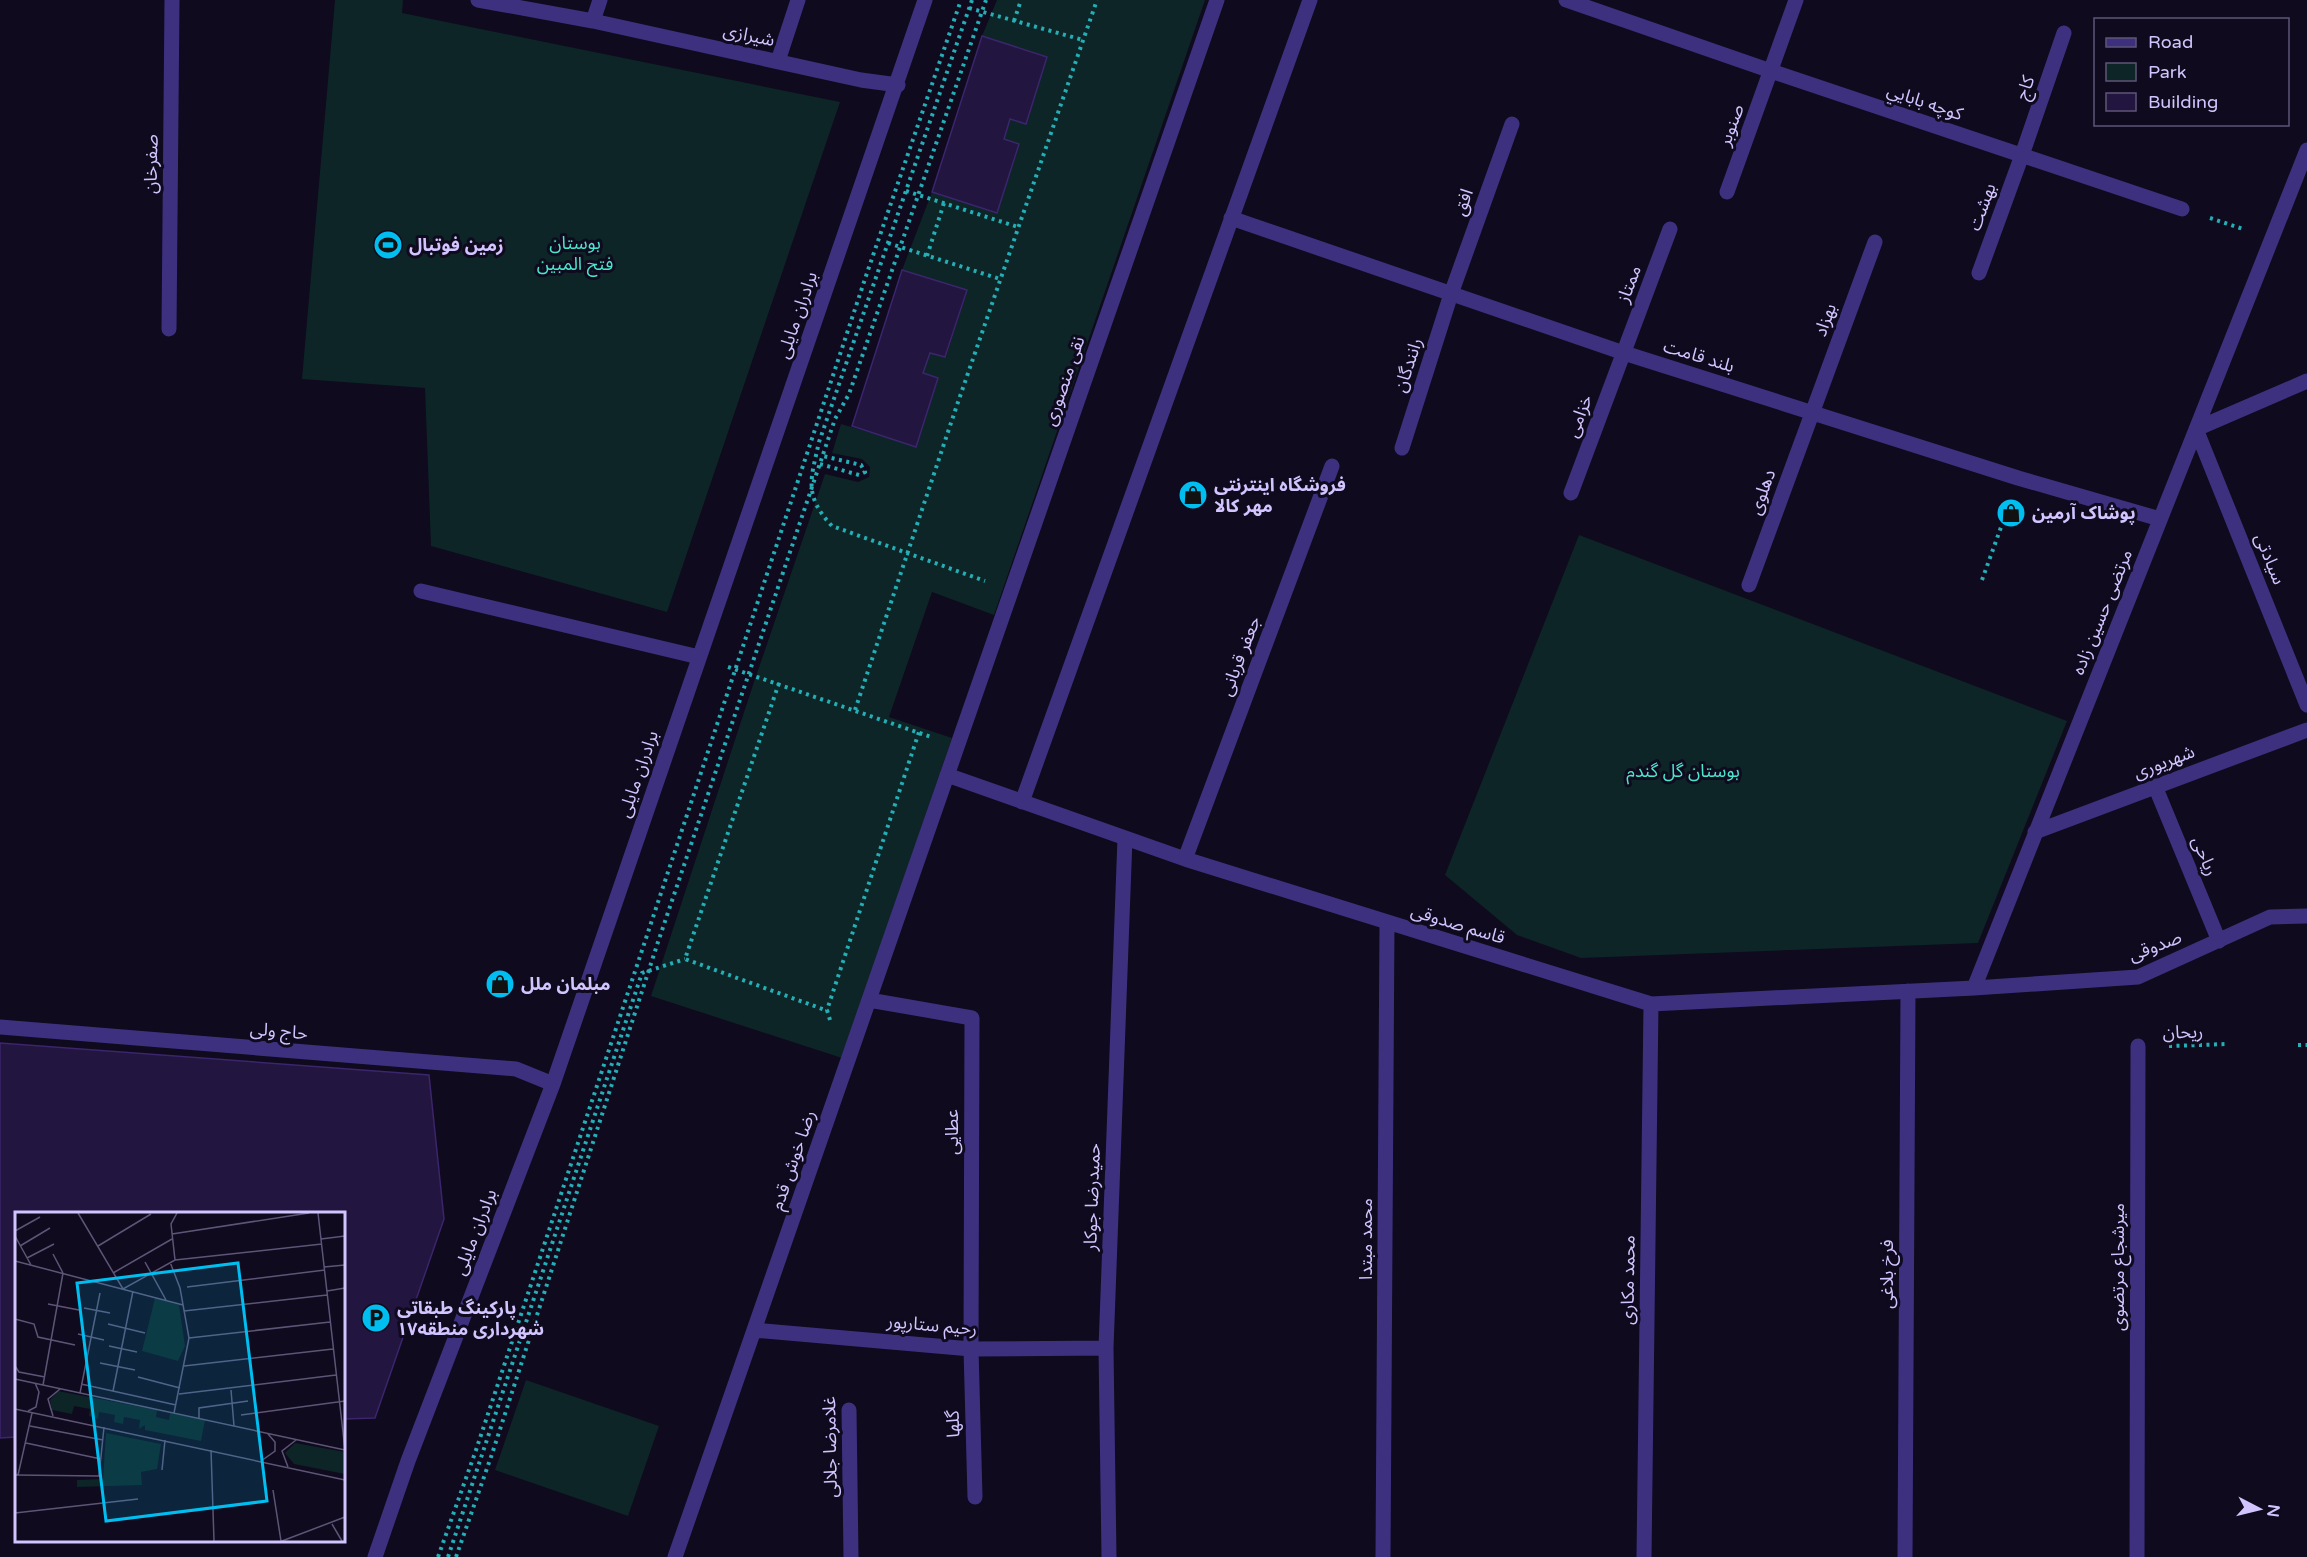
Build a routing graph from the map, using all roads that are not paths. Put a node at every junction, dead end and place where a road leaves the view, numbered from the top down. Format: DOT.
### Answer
graph roads {
  1 [pos="172,0"];
  2 [pos="478,0"];
  3 [pos="600,0"];
  4 [pos="798,0"];
  5 [pos="926,0"];
  6 [pos="1217,0"];
  7 [pos="1310,0"];
  8 [pos="1566,0"];
  9 [pos="1796,0"];
  10 [pos="593,21"];
  11 [pos="2064,33"];
  12 [pos="778,61"];
  13 [pos="1771,71"];
  14 [pos="898,85"];
  15 [pos="1512,124"];
  16 [pos="2307,150"];
  17 [pos="2022,155"];
  18 [pos="1727,192"];
  19 [pos="2182,209"];
  20 [pos="1231,218"];
  21 [pos="1670,229"];
  22 [pos="1875,242"];
  23 [pos="1979,273"];
  24 [pos="1451,294"];
  25 [pos="169,329"];
  26 [pos="1624,353"];
  27 [pos="2307,381"];
  28 [pos="1813,412"];
  29 [pos="2196,429"];
  30 [pos="1402,448"];
  31 [pos="1332,466"];
  32 [pos="1571,493"];
  33 [pos="2160,519"];
  34 [pos="1749,585"];
  35 [pos="421,591"];
  36 [pos="699,657"];
  37 [pos="2307,705"];
  38 [pos="2307,730"];
  39 [pos="948,775"];
  40 [pos="2156,786"];
  41 [pos="1022,802"];
  42 [pos="2035,832"];
  43 [pos="1125,838"];
  44 [pos="1185,859"];
  45 [pos="2307,916"];
  46 [pos="1387,922"];
  47 [pos="2219,941"];
  48 [pos="1974,988"];
  49 [pos="1908,991"];
  50 [pos="869,1000"];
  51 [pos="1651,1004"];
  52 [pos="0,1028"];
  53 [pos="2138,1046"];
  54 [pos="553,1084"];
  55 [pos="754,1330"];
  56 [pos="1106,1348"];
  57 [pos="971,1349"];
  58 [pos="849,1410"];
  59 [pos="975,1497"];
  60 [pos="393,1505"];
  61 [pos="375,1557"];
  62 [pos="383,1557"];
  63 [pos="675,1557"];
  64 [pos="852,1557"];
  65 [pos="1109,1557"];
  66 [pos="1383,1557"];
  67 [pos="1644,1557"];
  68 [pos="1905,1557"];
  69 [pos="2137,1557"];
  1 -- 25 [label="street, صفرخان"];
  2 -- 10 [label="street, شیرازی"];
  3 -- 10 [label="street"];
  4 -- 12 [label="street"];
  5 -- 14 [label="street, برادران مایلی"];
  6 -- 39 [label="street, نقی منصوری"];
  7 -- 20 [label="street"];
  8 -- 13 [label="street, كوچه بابايي"];
  9 -- 13 [label="street, صنوبر"];
  10 -- 12 [label="street, شیرازی"];
  11 -- 17 [label="street, کاج"];
  12 -- 14 [label="street, شیرازی"];
  13 -- 17 [label="street, كوچه بابايي"];
  13 -- 18 [label="street, صنوبر"];
  14 -- 36 [label="street, برادران مایلی"];
  15 -- 24 [label="street, افق"];
  16 -- 29 [label="street, مرتضی حسین زاده"];
  17 -- 19 [label="street, كوچه بابايي"];
  17 -- 23 [label="street, بهشت"];
  20 -- 24 [label="street, بلند قامت"];
  20 -- 41 [label="street"];
  21 -- 26 [label="street, ممتاز"];
  22 -- 28 [label="street, بهزاد"];
  24 -- 26 [label="street, بلند قامت"];
  24 -- 30 [label="street, رانندگان"];
  26 -- 28 [label="street, بلند قامت"];
  26 -- 32 [label="street, خزامی"];
  27 -- 29 [label="street"];
  28 -- 33 [label="street, بلند قامت"];
  28 -- 34 [label="street, دهلوی"];
  29 -- 33 [label="street, مرتضی حسین زاده"];
  29 -- 37 [label="street, سیادتی"];
  31 -- 44 [label="street, جعفر قربانی"];
  33 -- 42 [label="street, مرتضی حسین زاده"];
  35 -- 36 [label="street"];
  36 -- 54 [label="street, برادران مایلی"];
  38 -- 40 [label="street, شهریوری"];
  39 -- 41 [label="street, قاسم صدوقی"];
  39 -- 50 [label="street, رضا خوش قدم"];
  40 -- 42 [label="street, شهریوری"];
  40 -- 47 [label="street, ریاحی"];
  41 -- 43 [label="street, قاسم صدوقی"];
  42 -- 48 [label="street, مرتضی حسین زاده"];
  43 -- 44 [label="street, قاسم صدوقی"];
  43 -- 56 [label="street, حمیدرضا جوکار"];
  44 -- 46 [label="street, قاسم صدوقی"];
  45 -- 47 [label="street, صدوقی"];
  46 -- 51 [label="street, قاسم صدوقی"];
  46 -- 66 [label="street, محمد مبتدا"];
  47 -- 48 [label="street, صدوقی"];
  48 -- 49 [label="street, قاسم صدوقی"];
  49 -- 51 [label="street, قاسم صدوقی"];
  49 -- 68 [label="street, فرخ بلاغی"];
  50 -- 55 [label="street, رضا خوش قدم"];
  50 -- 57 [label="street, عطایی"];
  51 -- 67 [label="street, محمد مکاری"];
  52 -- 54 [label="street, حاج ولی"];
  53 -- 69 [label="street, میرشجاع مرتضوی"];
  54 -- 60 [label="street, برادران مایلی"];
  55 -- 57 [label="street, رحیم ستارپور"];
  55 -- 63 [label="street, رضا خوش قدم"];
  56 -- 57 [label="street, رحیم ستارپور"];
  56 -- 65 [label="street, حمیدرضا جوکار"];
  57 -- 59 [label="street, گلها"];
  58 -- 64 [label="street, غلامرضا جلالی"];
  60 -- 61 [label="street, برادران مایلی"];
  60 -- 62 [label="street"];
}
